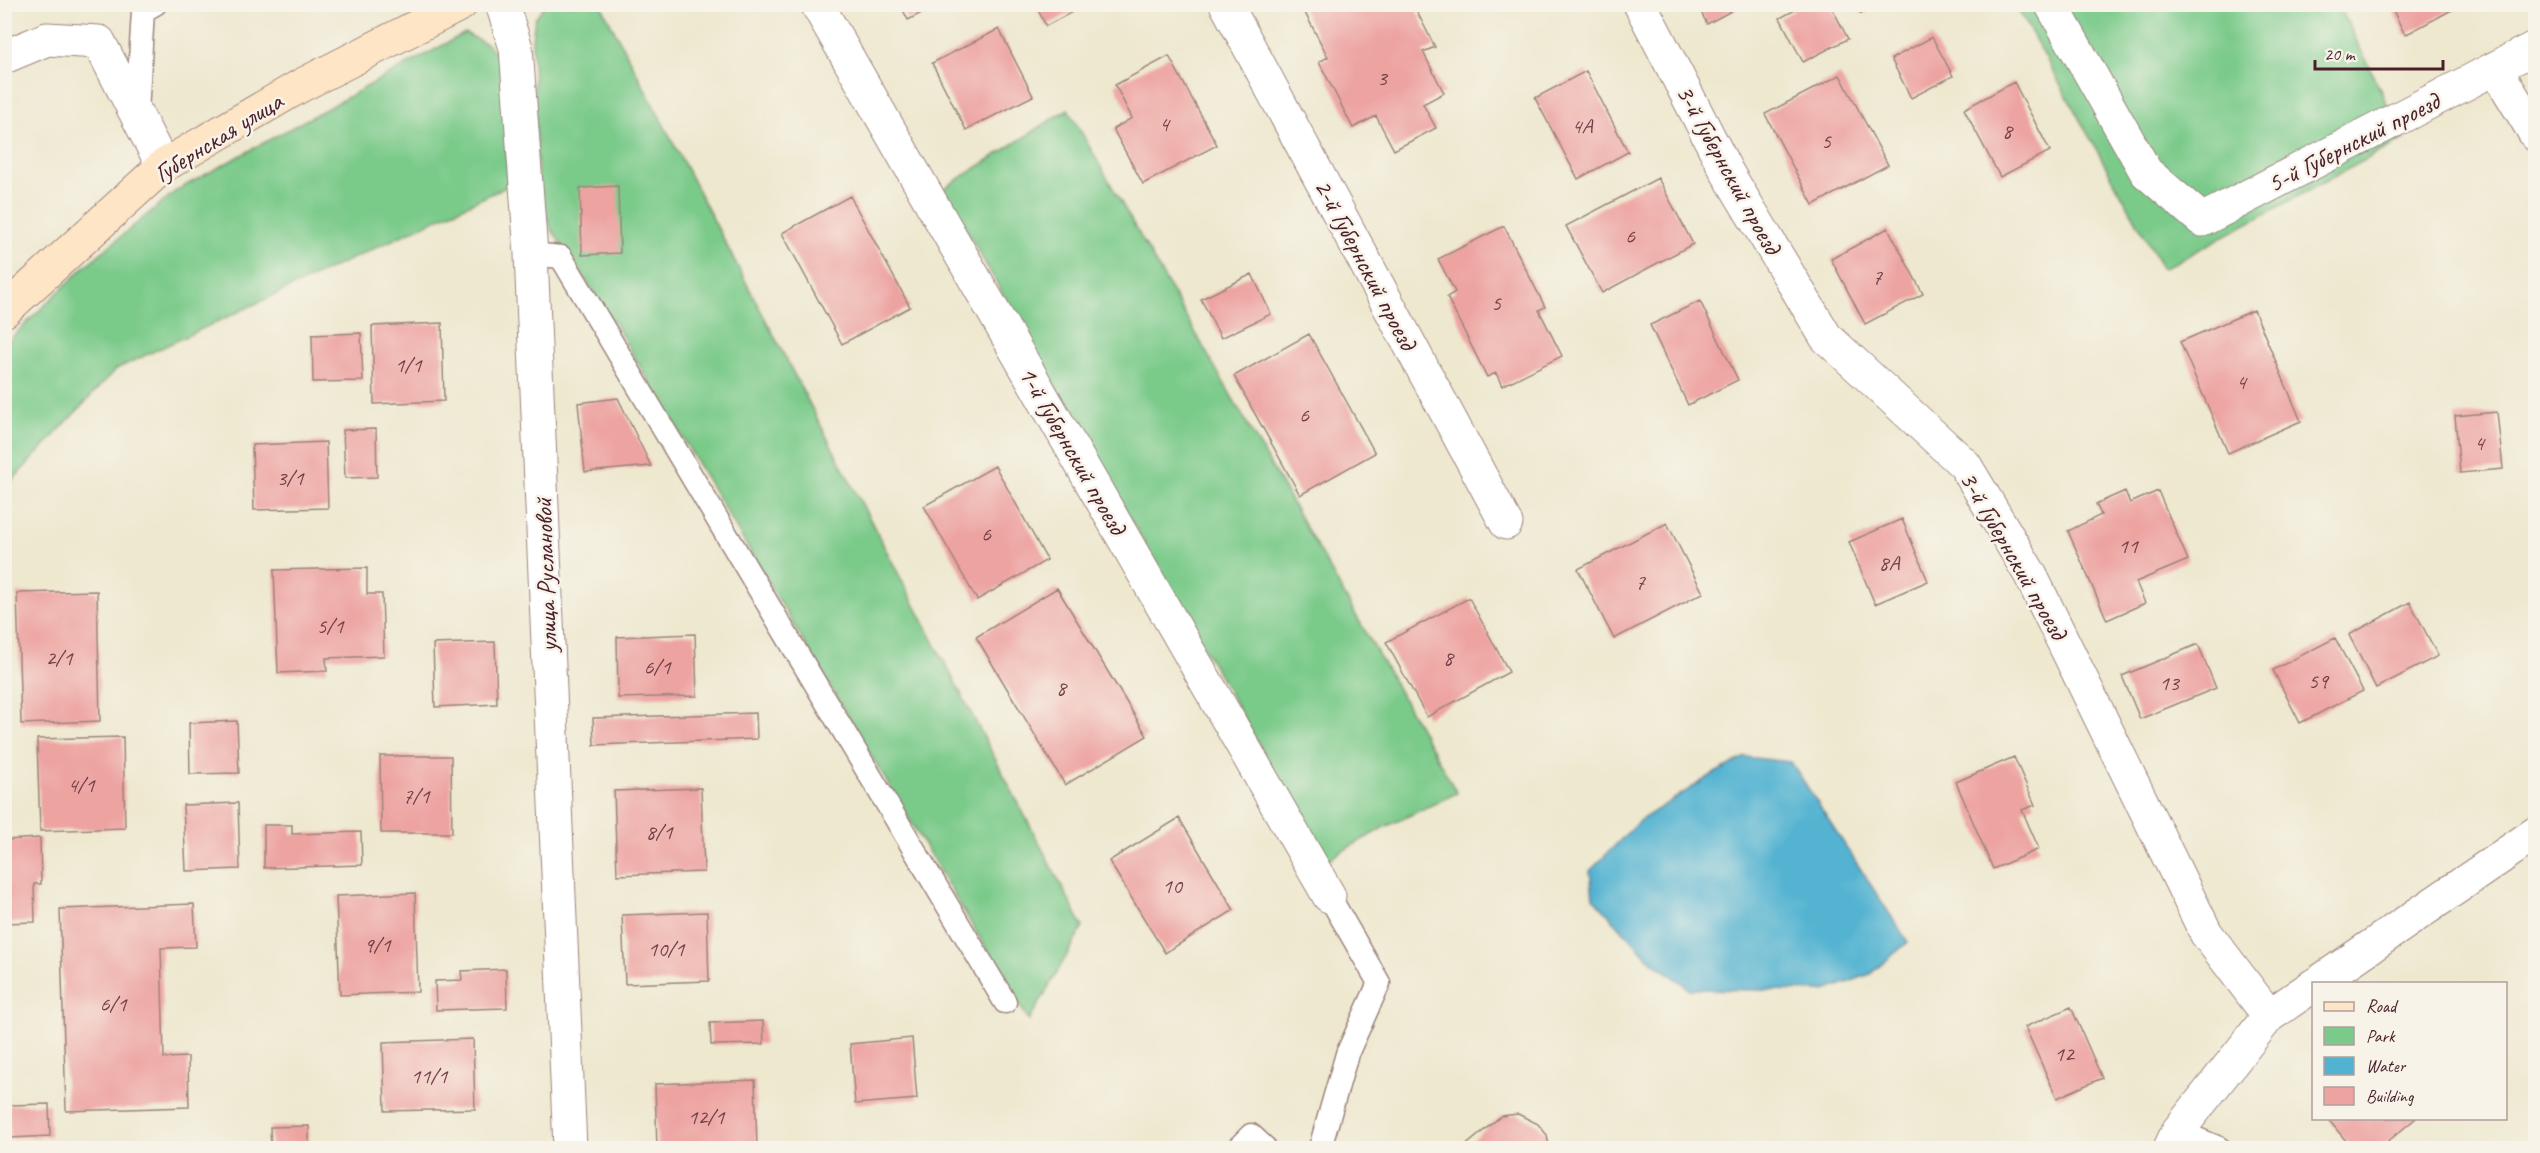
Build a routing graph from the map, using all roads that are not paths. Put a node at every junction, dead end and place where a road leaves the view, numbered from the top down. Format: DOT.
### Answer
graph roads {
  1 [pos="155,4"];
  2 [pos="461,4"];
  3 [pos="502,4"];
  4 [pos="817,4"];
  5 [pos="1226,4"];
  6 [pos="1640,4"];
  7 [pos="2052,4"];
  8 [pos="2535,47"];
  9 [pos="4,57"];
  10 [pos="2494,68"];
  11 [pos="137,116"];
  12 [pos="2535,135"];
  13 [pos="163,166"];
  14 [pos="531,254"];
  15 [pos="4,311"];
  16 [pos="1506,523"];
  17 [pos="2535,833"];
  18 [pos="1329,896"];
  19 [pos="2318,982"];
  20 [pos="2312,986"];
  21 [pos="1005,1002"];
  22 [pos="2269,1016"];
  23 [pos="2174,1140"];
  24 [pos="570,1149"];
  25 [pos="1238,1149"];
  26 [pos="1265,1149"];
  27 [pos="1320,1149"];
  28 [pos="2219,1149"];
  1 -- 11 [label="lane"];
  2 -- 13 [label="street, Губернская улица"];
  3 -- 14 [label="street, улица Руслановой"];
  4 -- 18 [label="street, 1-й Губернский проезд"];
  5 -- 16 [label="street, 2-й Губернский проезд"];
  6 -- 22 [label="street, 3-й Губернский проезд"];
  7 -- 10 [label="street, 5-й Губернский проезд"];
  8 -- 10 [label="street, 5-й Губернский проезд"];
  9 -- 11 [label="street"];
  10 -- 12 [label="street"];
  11 -- 13 [label="street"];
  13 -- 15 [label="street, Губернская улица"];
  14 -- 21 [label="lane"];
  14 -- 24 [label="street, улица Руслановой"];
  17 -- 19 [label="street"];
  18 -- 27 [label="lane"];
  20 -- 22 [label="street"];
  22 -- 23 [label="street"];
  23 -- 28 [label="lane"];
  25 -- 26 [label="lane"];
}
